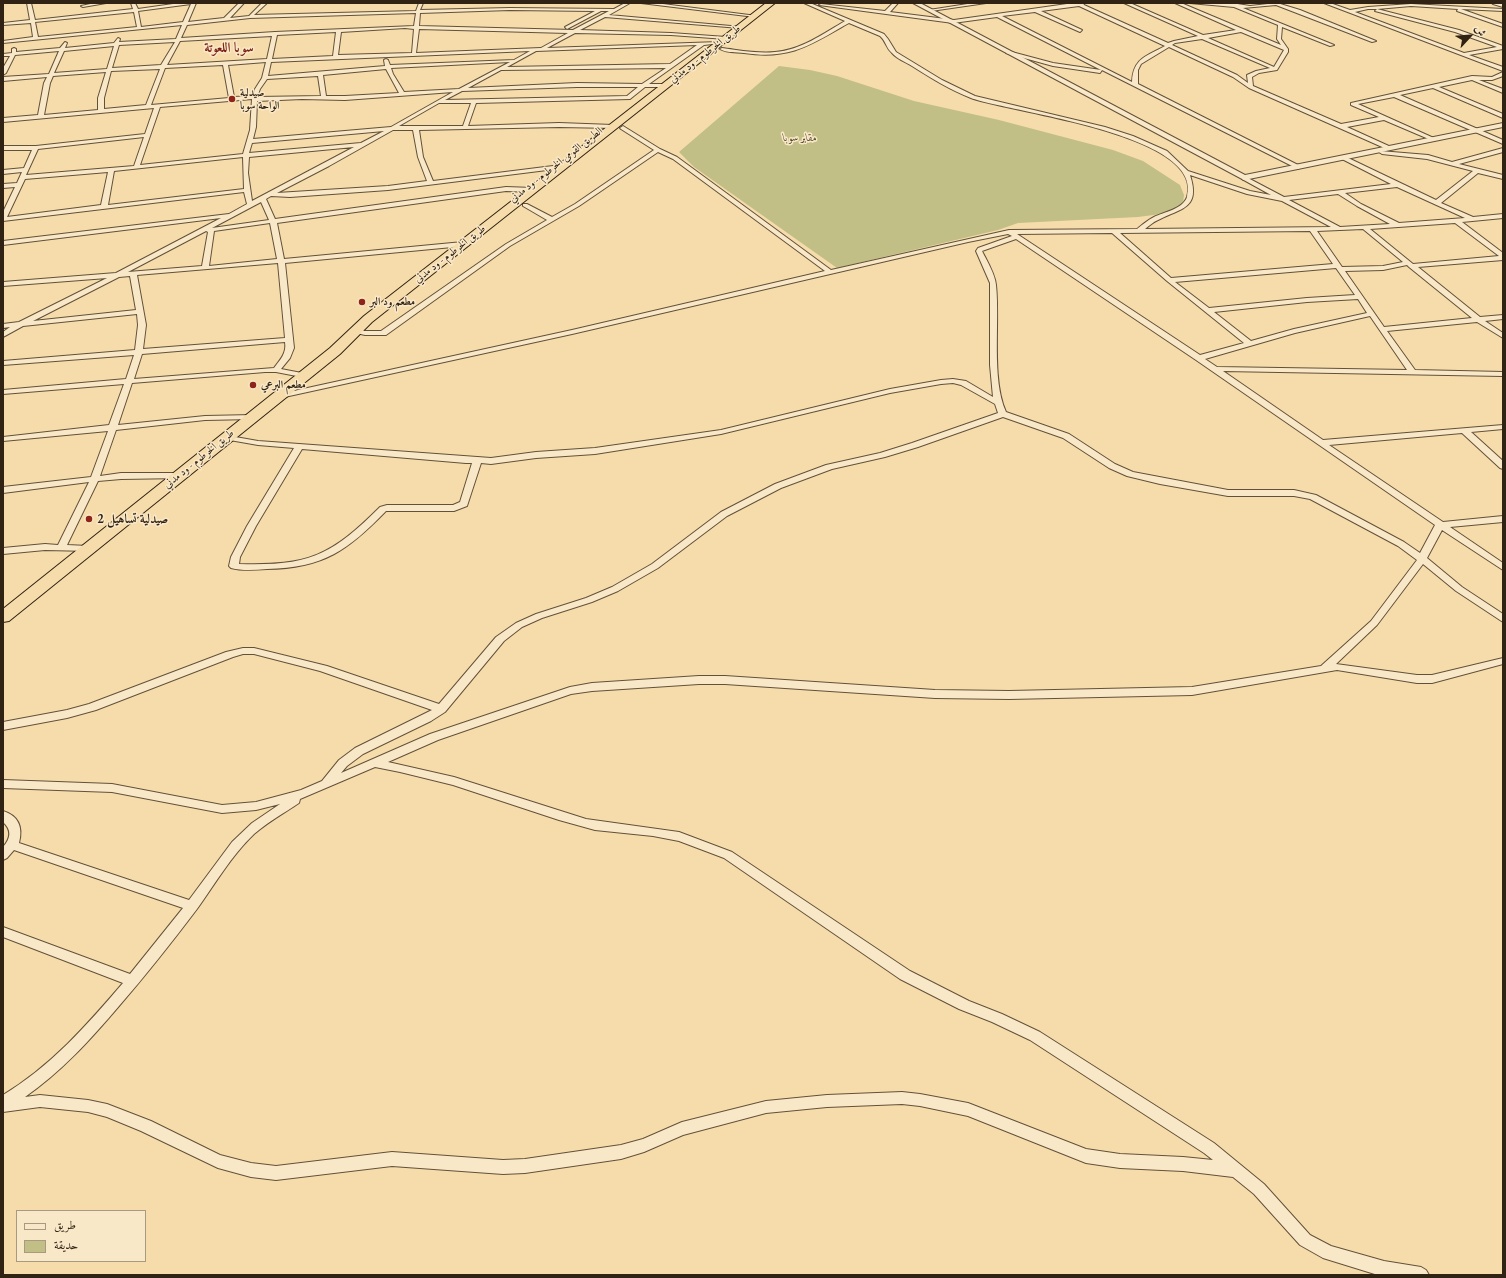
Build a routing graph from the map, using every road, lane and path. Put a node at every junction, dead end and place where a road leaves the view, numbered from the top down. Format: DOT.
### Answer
graph roads {
  1 [pos="29,3"];
  2 [pos="104,3"];
  3 [pos="133,3"];
  4 [pos="190,3"];
  5 [pos="194,3"];
  6 [pos="242,3"];
  7 [pos="265,3"];
  8 [pos="421,3"];
  9 [pos="521,3"];
  10 [pos="614,3"];
  11 [pos="628,3"];
  12 [pos="643,3"];
  13 [pos="694,3"];
  14 [pos="771,3"];
  15 [pos="780,3"];
  16 [pos="807,3"];
  17 [pos="896,3"];
  18 [pos="916,3"];
  19 [pos="984,3"];
  20 [pos="1086,3"];
  21 [pos="1126,3"];
  22 [pos="1177,3"];
  23 [pos="1192,3"];
  24 [pos="1227,3"];
  25 [pos="1279,3"];
  26 [pos="1326,3"];
  27 [pos="1495,3"];
  28 [pos="82,4"];
  29 [pos="1077,4"];
  30 [pos="1503,5"];
  31 [pos="1233,6"];
  32 [pos="687,8"];
  33 [pos="1368,8"];
  34 [pos="1454,8"];
  35 [pos="510,9"];
  36 [pos="136,10"];
  37 [pos="602,10"];
  38 [pos="615,10"];
  39 [pos="931,10"];
  40 [pos="1036,10"];
  41 [pos="1503,10"];
  42 [pos="418,12"];
  43 [pos="887,12"];
  44 [pos="1303,12"];
  45 [pos="1350,12"];
  46 [pos="366,13"];
  47 [pos="91,16"];
  48 [pos="263,16"];
  49 [pos="604,16"];
  50 [pos="755,16"];
  51 [pos="998,16"];
  52 [pos="250,17"];
  53 [pos="1477,17"];
  54 [pos="3,18"];
  55 [pos="226,19"];
  56 [pos="32,21"];
  57 [pos="848,21"];
  58 [pos="952,22"];
  59 [pos="186,23"];
  60 [pos="4,24"];
  61 [pos="1280,24"];
  62 [pos="1503,26"];
  63 [pos="416,27"];
  64 [pos="740,27"];
  65 [pos="139,28"];
  66 [pos="359,28"];
  67 [pos="6,30"];
  68 [pos="120,30"];
  69 [pos="257,30"];
  70 [pos="339,30"];
  71 [pos="1243,30"];
  72 [pos="562,31"];
  73 [pos="1080,31"];
  74 [pos="574,32"];
  75 [pos="275,34"];
  76 [pos="6,36"];
  77 [pos="68,36"];
  78 [pos="1202,37"];
  79 [pos="36,39"];
  80 [pos="178,40"];
  81 [pos="15,41"];
  82 [pos="1374,41"];
  83 [pos="5,42"];
  84 [pos="117,44"];
  85 [pos="703,44"];
  86 [pos="722,44"];
  87 [pos="1332,45"];
  88 [pos="1168,46"];
  89 [pos="64,48"];
  90 [pos="1503,48"];
  91 [pos="1286,49"];
  92 [pos="536,50"];
  93 [pos="1008,52"];
  94 [pos="14,53"];
  95 [pos="414,53"];
  96 [pos="1463,54"];
  97 [pos="3,55"];
  98 [pos="384,55"];
  99 [pos="335,57"];
  100 [pos="681,59"];
  101 [pos="516,60"];
  102 [pos="697,60"];
  103 [pos="268,61"];
  104 [pos="225,64"];
  105 [pos="670,66"];
  106 [pos="164,67"];
  107 [pos="388,67"];
  108 [pos="1503,69"];
  109 [pos="108,70"];
  110 [pos="499,70"];
  111 [pos="1275,70"];
  112 [pos="1108,72"];
  113 [pos="3,73"];
  114 [pos="320,74"];
  115 [pos="1503,74"];
  116 [pos="50,75"];
  117 [pos="265,78"];
  118 [pos="3,79"];
  119 [pos="1472,79"];
  120 [pos="1135,85"];
  121 [pos="643,86"];
  122 [pos="663,86"];
  123 [pos="1251,87"];
  124 [pos="1435,87"];
  125 [pos="461,89"];
  126 [pos="1503,91"];
  127 [pos="402,94"];
  128 [pos="1395,95"];
  129 [pos="254,97"];
  130 [pos="324,98"];
  131 [pos="232,99"];
  132 [pos="474,101"];
  133 [pos="438,102"];
  134 [pos="158,105"];
  135 [pos="148,106"];
  136 [pos="101,110"];
  137 [pos="41,116"];
  138 [pos="1503,116"];
  139 [pos="1385,118"];
  140 [pos="3,120"];
  141 [pos="1503,125"];
  142 [pos="1341,126"];
  143 [pos="618,127"];
  144 [pos="394,128"];
  145 [pos="465,128"];
  146 [pos="416,129"];
  147 [pos="1475,130"];
  148 [pos="148,135"];
  149 [pos="1433,139"];
  150 [pos="251,141"];
  151 [pos="1503,142"];
  152 [pos="363,145"];
  153 [pos="3,148"];
  154 [pos="36,148"];
  155 [pos="1389,148"];
  156 [pos="658,150"];
  157 [pos="1503,150"];
  158 [pos="1374,151"];
  159 [pos="246,154"];
  160 [pos="1344,158"];
  161 [pos="1452,164"];
  162 [pos="561,167"];
  163 [pos="1298,167"];
  164 [pos="136,168"];
  165 [pos="26,170"];
  166 [pos="111,170"];
  167 [pos="1477,171"];
  168 [pos="3,172"];
  169 [pos="1186,172"];
  170 [pos="1503,176"];
  171 [pos="23,177"];
  172 [pos="1244,178"];
  173 [pos="432,183"];
  174 [pos="19,185"];
  175 [pos="1398,185"];
  176 [pos="3,186"];
  177 [pos="247,190"];
  178 [pos="533,190"];
  179 [pos="1339,192"];
  180 [pos="271,195"];
  181 [pos="263,199"];
  182 [pos="1282,199"];
  183 [pos="1437,203"];
  184 [pos="250,205"];
  185 [pos="526,205"];
  186 [pos="104,207"];
  187 [pos="234,215"];
  188 [pos="1502,217"];
  189 [pos="3,219"];
  190 [pos="1473,219"];
  191 [pos="553,220"];
  192 [pos="273,221"];
  193 [pos="1456,221"];
  194 [pos="1398,225"];
  195 [pos="1365,228"];
  196 [pos="1312,229"];
  197 [pos="1339,229"];
  198 [pos="211,230"];
  199 [pos="1114,231"];
  200 [pos="1138,231"];
  201 [pos="201,232"];
  202 [pos="1013,234"];
  203 [pos="3,243"];
  204 [pos="463,244"];
  205 [pos="1503,257"];
  206 [pos="280,261"];
  207 [pos="1410,264"];
  208 [pos="1338,267"];
  209 [pos="205,268"];
  210 [pos="830,272"];
  211 [pos="133,274"];
  212 [pos="120,275"];
  213 [pos="1169,280"];
  214 [pos="3,284"];
  215 [pos="1359,297"];
  216 [pos="1208,310"];
  217 [pos="140,312"];
  218 [pos="1371,314"];
  219 [pos="1503,316"];
  220 [pos="1479,320"];
  221 [pos="23,323"];
  222 [pos="3,326"];
  223 [pos="1381,329"];
  224 [pos="360,331"];
  225 [pos="3,335"];
  226 [pos="1503,336"];
  227 [pos="288,340"];
  228 [pos="344,343"];
  229 [pos="1249,343"];
  230 [pos="139,352"];
  231 [pos="1199,358"];
  232 [pos="3,363"];
  233 [pos="1215,369"];
  234 [pos="276,370"];
  235 [pos="1412,372"];
  236 [pos="1503,374"];
  237 [pos="304,376"];
  238 [pos="130,381"];
  239 [pos="3,392"];
  240 [pos="279,396"];
  241 [pos="998,403"];
  242 [pos="1003,414"];
  243 [pos="253,417"];
  244 [pos="113,428"];
  245 [pos="1503,428"];
  246 [pos="1464,430"];
  247 [pos="227,437"];
  248 [pos="3,439"];
  249 [pos="1321,443"];
  250 [pos="300,446"];
  251 [pos="477,461"];
  252 [pos="1503,466"];
  253 [pos="179,476"];
  254 [pos="95,479"];
  255 [pos="3,490"];
  256 [pos="1503,519"];
  257 [pos="1440,525"];
  258 [pos="62,548"];
  259 [pos="88,549"];
  260 [pos="3,551"];
  261 [pos="1422,559"];
  262 [pos="1503,567"];
  263 [pos="3,617"];
  264 [pos="1503,618"];
  265 [pos="1503,662"];
  266 [pos="1324,668"];
  267 [pos="441,709"];
  268 [pos="3,726"];
  269 [pos="373,763"];
  270 [pos="327,783"];
  271 [pos="3,784"];
  272 [pos="304,794"];
  273 [pos="3,815"];
  274 [pos="12,845"];
  275 [pos="3,855"];
  276 [pos="192,906"];
  277 [pos="3,932"];
  278 [pos="133,981"];
  279 [pos="3,1102"];
  280 [pos="3,1106"];
  281 [pos="1237,1170"];
  282 [pos="1421,1275"];
  1 -- 56 [label="street"];
  2 -- 28 [label="street"];
  3 -- 36 [label="street"];
  4 -- 36 [label="street"];
  5 -- 59 [label="street"];
  6 -- 55 [label="street"];
  7 -- 52 [label="street"];
  8 -- 42 [label="street"];
  9 -- 35 [label="street"];
  10 -- 37 [label="street"];
  11 -- 38 [label="street"];
  12 -- 32 [label="street"];
  13 -- 32 [label="street"];
  14 -- 50 [label="highway, طريق الخرطوم - ود مدني"];
  15 -- 86 [label="highway, الطريق القومي الخرطوم - ود مدني"];
  16 -- 43 [label="street"];
  16 -- 57 [label="street"];
  17 -- 43 [label="street"];
  18 -- 39 [label="street"];
  19 -- 39 [label="street"];
  20 -- 29 [label="street"];
  21 -- 78 [label="street"];
  22 -- 71 [label="street"];
  23 -- 31 [label="street"];
  24 -- 31 [label="street"];
  25 -- 44 [label="street"];
  26 -- 45 [label="street"];
  27 -- 30 [label="street"];
  28 -- 47 [label="street"];
  29 -- 40 [label="street"];
  29 -- 88 [label="street"];
  31 -- 44 [label="street"];
  31 -- 61 [label="street"];
  32 -- 50 [label="street"];
  33 -- 34 [label="street"];
  33 -- 45 [label="street"];
  33 -- 90 [label="street"];
  34 -- 41 [label="street"];
  34 -- 53 [label="street"];
  35 -- 37 [label="street"];
  35 -- 42 [label="street"];
  36 -- 47 [label="street"];
  36 -- 65 [label="street"];
  37 -- 38 [label="street"];
  37 -- 72 [label="street"];
  38 -- 49 [label="street"];
  39 -- 58 [label="street"];
  40 -- 51 [label="street"];
  40 -- 73 [label="street"];
  41 -- 53 [label="street"];
  42 -- 46 [label="street"];
  42 -- 63 [label="street"];
  43 -- 58 [label="street"];
  44 -- 82 [label="street"];
  45 -- 96 [label="street"];
  46 -- 48 [label="street"];
  46 -- 66 [label="street"];
  47 -- 56 [label="street"];
  48 -- 52 [label="street"];
  48 -- 69 [label="street"];
  49 -- 64 [label="street"];
  49 -- 74 [label="street"];
  50 -- 64 [label="highway, طريق الخرطوم - ود مدني"];
  51 -- 58 [label="street"];
  51 -- 112 [label="street"];
  52 -- 55 [label="street"];
  53 -- 62 [label="street"];
  54 -- 60 [label="street"];
  55 -- 59 [label="street"];
  56 -- 60 [label="street"];
  56 -- 79 [label="street"];
  57 -- 86 [label="street"];
  57 -- 169 [label="street"];
  58 -- 93 [label="street"];
  59 -- 65 [label="street"];
  59 -- 80 [label="street"];
  60 -- 67 [label="street"];
  61 -- 87 [label="street"];
  61 -- 91 [label="street"];
  63 -- 66 [label="street"];
  63 -- 72 [label="street"];
  63 -- 95 [label="street"];
  64 -- 86 [label="highway, طريق الخرطوم - ود مدني"];
  65 -- 68 [label="street"];
  66 -- 70 [label="street"];
  68 -- 77 [label="street"];
  68 -- 84 [label="street"];
  69 -- 75 [label="street"];
  69 -- 80 [label="street"];
  70 -- 75 [label="street"];
  70 -- 99 [label="street"];
  71 -- 78 [label="street"];
  71 -- 91 [label="street"];
  72 -- 74 [label="street"];
  72 -- 92 [label="street"];
  74 -- 86 [label="street"];
  74 -- 92 [label="street"];
  75 -- 103 [label="street"];
  76 -- 83 [label="street"];
  77 -- 79 [label="street"];
  77 -- 89 [label="street"];
  78 -- 88 [label="street"];
  78 -- 111 [label="street"];
  79 -- 81 [label="street"];
  80 -- 84 [label="street"];
  80 -- 106 [label="street"];
  81 -- 83 [label="street"];
  81 -- 94 [label="street"];
  84 -- 89 [label="street"];
  84 -- 109 [label="street"];
  85 -- 86 [label="street"];
  85 -- 92 [label="street"];
  85 -- 100 [label="street"];
  86 -- 102 [label="highway, طريق الخرطوم - ود مدني"];
  86 -- 143 [label="highway, الطريق القومي الخرطوم - ود مدني"];
  88 -- 120 [label="street"];
  88 -- 123 [label="street"];
  89 -- 94 [label="street"];
  89 -- 116 [label="street"];
  90 -- 96 [label="street"];
  91 -- 111 [label="street"];
  92 -- 95 [label="street"];
  92 -- 101 [label="street"];
  93 -- 112 [label="street"];
  93 -- 172 [label="street"];
  94 -- 97 [label="street"];
  94 -- 113 [label="street"];
  95 -- 98 [label="street"];
  96 -- 108 [label="street"];
  98 -- 99 [label="street"];
  98 -- 107 [label="street"];
  99 -- 103 [label="street"];
  100 -- 102 [label="street"];
  100 -- 105 [label="street"];
  101 -- 107 [label="street"];
  101 -- 110 [label="street"];
  102 -- 122 [label="highway, طريق الخرطوم - ود مدني"];
  103 -- 104 [label="street"];
  103 -- 117 [label="street"];
  104 -- 106 [label="street"];
  104 -- 131 [label="street"];
  105 -- 110 [label="street"];
  105 -- 121 [label="street"];
  106 -- 109 [label="street"];
  106 -- 135 [label="street"];
  107 -- 114 [label="street"];
  107 -- 127 [label="street"];
  109 -- 116 [label="street"];
  109 -- 136 [label="street"];
  110 -- 125 [label="street"];
  111 -- 123 [label="street"];
  112 -- 120 [label="street"];
  114 -- 117 [label="street"];
  114 -- 130 [label="street"];
  115 -- 119 [label="street"];
  116 -- 118 [label="street"];
  116 -- 137 [label="street"];
  117 -- 129 [label="street"];
  119 -- 124 [label="street"];
  119 -- 126 [label="street"];
  120 -- 163 [label="street"];
  121 -- 122 [label="street"];
  121 -- 125 [label="street"];
  121 -- 132 [label="street"];
  122 -- 143 [label="highway, طريق الخرطوم - ود مدني"];
  123 -- 142 [label="street"];
  124 -- 128 [label="street"];
  124 -- 138 [label="street"];
  125 -- 127 [label="street"];
  125 -- 133 [label="street"];
  127 -- 130 [label="street"];
  128 -- 139 [label="street"];
  128 -- 147 [label="street"];
  129 -- 130 [label="street"];
  129 -- 131 [label="street"];
  129 -- 150 [label="street"];
  131 -- 134 [label="street"];
  132 -- 133 [label="street"];
  132 -- 145 [label="street"];
  133 -- 144 [label="street"];
  134 -- 135 [label="street"];
  134 -- 148 [label="street"];
  135 -- 136 [label="street"];
  136 -- 137 [label="street"];
  137 -- 140 [label="street"];
  139 -- 142 [label="street"];
  139 -- 149 [label="street"];
  141 -- 147 [label="street"];
  142 -- 155 [label="street"];
  143 -- 145 [label="street"];
  143 -- 156 [label="street"];
  143 -- 162 [label="highway, طريق الخرطوم - ود مدني"];
  143 -- 185 [label="highway, الطريق القومي الخرطوم - ود مدني"];
  144 -- 146 [label="street"];
  144 -- 150 [label="street"];
  144 -- 152 [label="street"];
  145 -- 146 [label="street"];
  146 -- 173 [label="street"];
  147 -- 149 [label="street"];
  147 -- 151 [label="street"];
  148 -- 154 [label="street"];
  148 -- 164 [label="street"];
  149 -- 155 [label="street"];
  150 -- 159 [label="street"];
  152 -- 159 [label="street"];
  152 -- 180 [label="street"];
  153 -- 154 [label="street"];
  154 -- 165 [label="street"];
  155 -- 158 [label="street"];
  156 -- 191 [label="street"];
  156 -- 210 [label="street"];
  157 -- 161 [label="street"];
  158 -- 160 [label="street"];
  158 -- 161 [label="street"];
  159 -- 164 [label="street"];
  159 -- 177 [label="street"];
  160 -- 163 [label="street"];
  160 -- 175 [label="street"];
  161 -- 167 [label="street"];
  162 -- 173 [label="street"];
  162 -- 178 [label="highway, طريق الخرطوم - ود مدني"];
  163 -- 172 [label="street"];
  164 -- 166 [label="street"];
  165 -- 168 [label="street"];
  165 -- 171 [label="street"];
  166 -- 171 [label="street"];
  166 -- 186 [label="street"];
  167 -- 170 [label="street"];
  167 -- 183 [label="street"];
  169 -- 182 [label="street"];
  169 -- 200 [label="street"];
  171 -- 174 [label="street"];
  172 -- 182 [label="street"];
  173 -- 180 [label="street"];
  174 -- 176 [label="street"];
  174 -- 189 [label="street"];
  175 -- 179 [label="street"];
  175 -- 183 [label="street"];
  177 -- 184 [label="street"];
  177 -- 186 [label="street"];
  178 -- 192 [label="street"];
  178 -- 204 [label="highway, طريق الخرطوم - ود مدني"];
  179 -- 182 [label="street"];
  179 -- 194 [label="street"];
  180 -- 181 [label="street"];
  181 -- 184 [label="street"];
  181 -- 192 [label="street"];
  182 -- 197 [label="street"];
  183 -- 190 [label="street"];
  184 -- 187 [label="street"];
  185 -- 191 [label="street"];
  185 -- 224 [label="highway, الطريق القومي الخرطوم - ود مدني"];
  186 -- 189 [label="street"];
  187 -- 201 [label="street"];
  187 -- 203 [label="street"];
  188 -- 190 [label="street"];
  190 -- 193 [label="street"];
  191 -- 224 [label="street"];
  192 -- 198 [label="street"];
  192 -- 206 [label="street"];
  193 -- 194 [label="street"];
  193 -- 205 [label="street"];
  194 -- 195 [label="street"];
  195 -- 197 [label="street"];
  195 -- 207 [label="street"];
  196 -- 197 [label="street"];
  196 -- 200 [label="street"];
  196 -- 208 [label="street"];
  198 -- 201 [label="street"];
  198 -- 209 [label="street"];
  199 -- 200 [label="street"];
  199 -- 202 [label="street"];
  199 -- 213 [label="street"];
  201 -- 212 [label="street"];
  202 -- 210 [label="street"];
  202 -- 231 [label="street"];
  202 -- 241 [label="street"];
  204 -- 206 [label="street"];
  204 -- 224 [label="highway, طريق الخرطوم - ود مدني"];
  205 -- 207 [label="street"];
  206 -- 209 [label="street"];
  206 -- 227 [label="street"];
  207 -- 208 [label="street"];
  207 -- 220 [label="street"];
  208 -- 213 [label="street"];
  208 -- 215 [label="street"];
  209 -- 211 [label="street"];
  210 -- 240 [label="street"];
  211 -- 212 [label="street"];
  211 -- 217 [label="street"];
  212 -- 214 [label="street"];
  212 -- 221 [label="street"];
  213 -- 216 [label="street"];
  215 -- 216 [label="street"];
  215 -- 218 [label="street"];
  216 -- 229 [label="street"];
  217 -- 221 [label="street"];
  217 -- 230 [label="street"];
  218 -- 223 [label="street"];
  218 -- 229 [label="street"];
  219 -- 220 [label="street"];
  220 -- 223 [label="street"];
  220 -- 226 [label="street"];
  221 -- 222 [label="street"];
  221 -- 225 [label="street"];
  223 -- 235 [label="street"];
  224 -- 228 [label="highway, الطريق القومي الخرطوم - ود مدني"];
  227 -- 230 [label="street"];
  227 -- 234 [label="street"];
  228 -- 237 [label="highway, طريق الخرطوم - ود مدني"];
  229 -- 231 [label="street"];
  230 -- 232 [label="street"];
  230 -- 238 [label="street"];
  231 -- 233 [label="street"];
  233 -- 235 [label="street"];
  233 -- 249 [label="street"];
  234 -- 237 [label="street"];
  234 -- 238 [label="street"];
  235 -- 236 [label="street"];
  237 -- 240 [label="highway, طريق الخرطوم - ود مدني"];
  238 -- 239 [label="street"];
  238 -- 244 [label="street"];
  240 -- 243 [label="highway, طريق الخرطوم - ود مدني"];
  241 -- 242 [label="street"];
  241 -- 251 [label="street"];
  242 -- 261 [label="street"];
  242 -- 267 [label="street"];
  243 -- 244 [label="street"];
  243 -- 247 [label="highway, طريق الخرطوم - ود مدني"];
  244 -- 248 [label="street"];
  244 -- 254 [label="street"];
  245 -- 246 [label="street"];
  246 -- 249 [label="street"];
  246 -- 252 [label="street"];
  247 -- 250 [label="street"];
  247 -- 253 [label="highway, طريق الخرطوم - ود مدني"];
  249 -- 257 [label="street"];
  250 -- 251 [label="street"];
  250 -- 251 [label="street"];
  253 -- 254 [label="street"];
  253 -- 259 [label="highway, طريق الخرطوم - ود مدني"];
  254 -- 255 [label="street"];
  254 -- 258 [label="street"];
  256 -- 257 [label="street"];
  257 -- 261 [label="street"];
  257 -- 262 [label="street"];
  258 -- 259 [label="street"];
  258 -- 260 [label="street"];
  259 -- 263 [label="highway, طريق الخرطوم - ود مدني"];
  261 -- 264 [label="street"];
  261 -- 266 [label="street"];
  265 -- 266 [label="street"];
  266 -- 269 [label="street"];
  267 -- 268 [label="street"];
  267 -- 270 [label="street"];
  269 -- 270 [label="street"];
  269 -- 281 [label="street"];
  270 -- 272 [label="street"];
  271 -- 272 [label="street"];
  272 -- 276 [label="street"];
  273 -- 274 [label="street"];
  274 -- 275 [label="street"];
  274 -- 276 [label="street"];
  276 -- 278 [label="street"];
  277 -- 278 [label="street"];
  278 -- 279 [label="street"];
  280 -- 281 [label="street"];
  281 -- 282 [label="street"];
}
